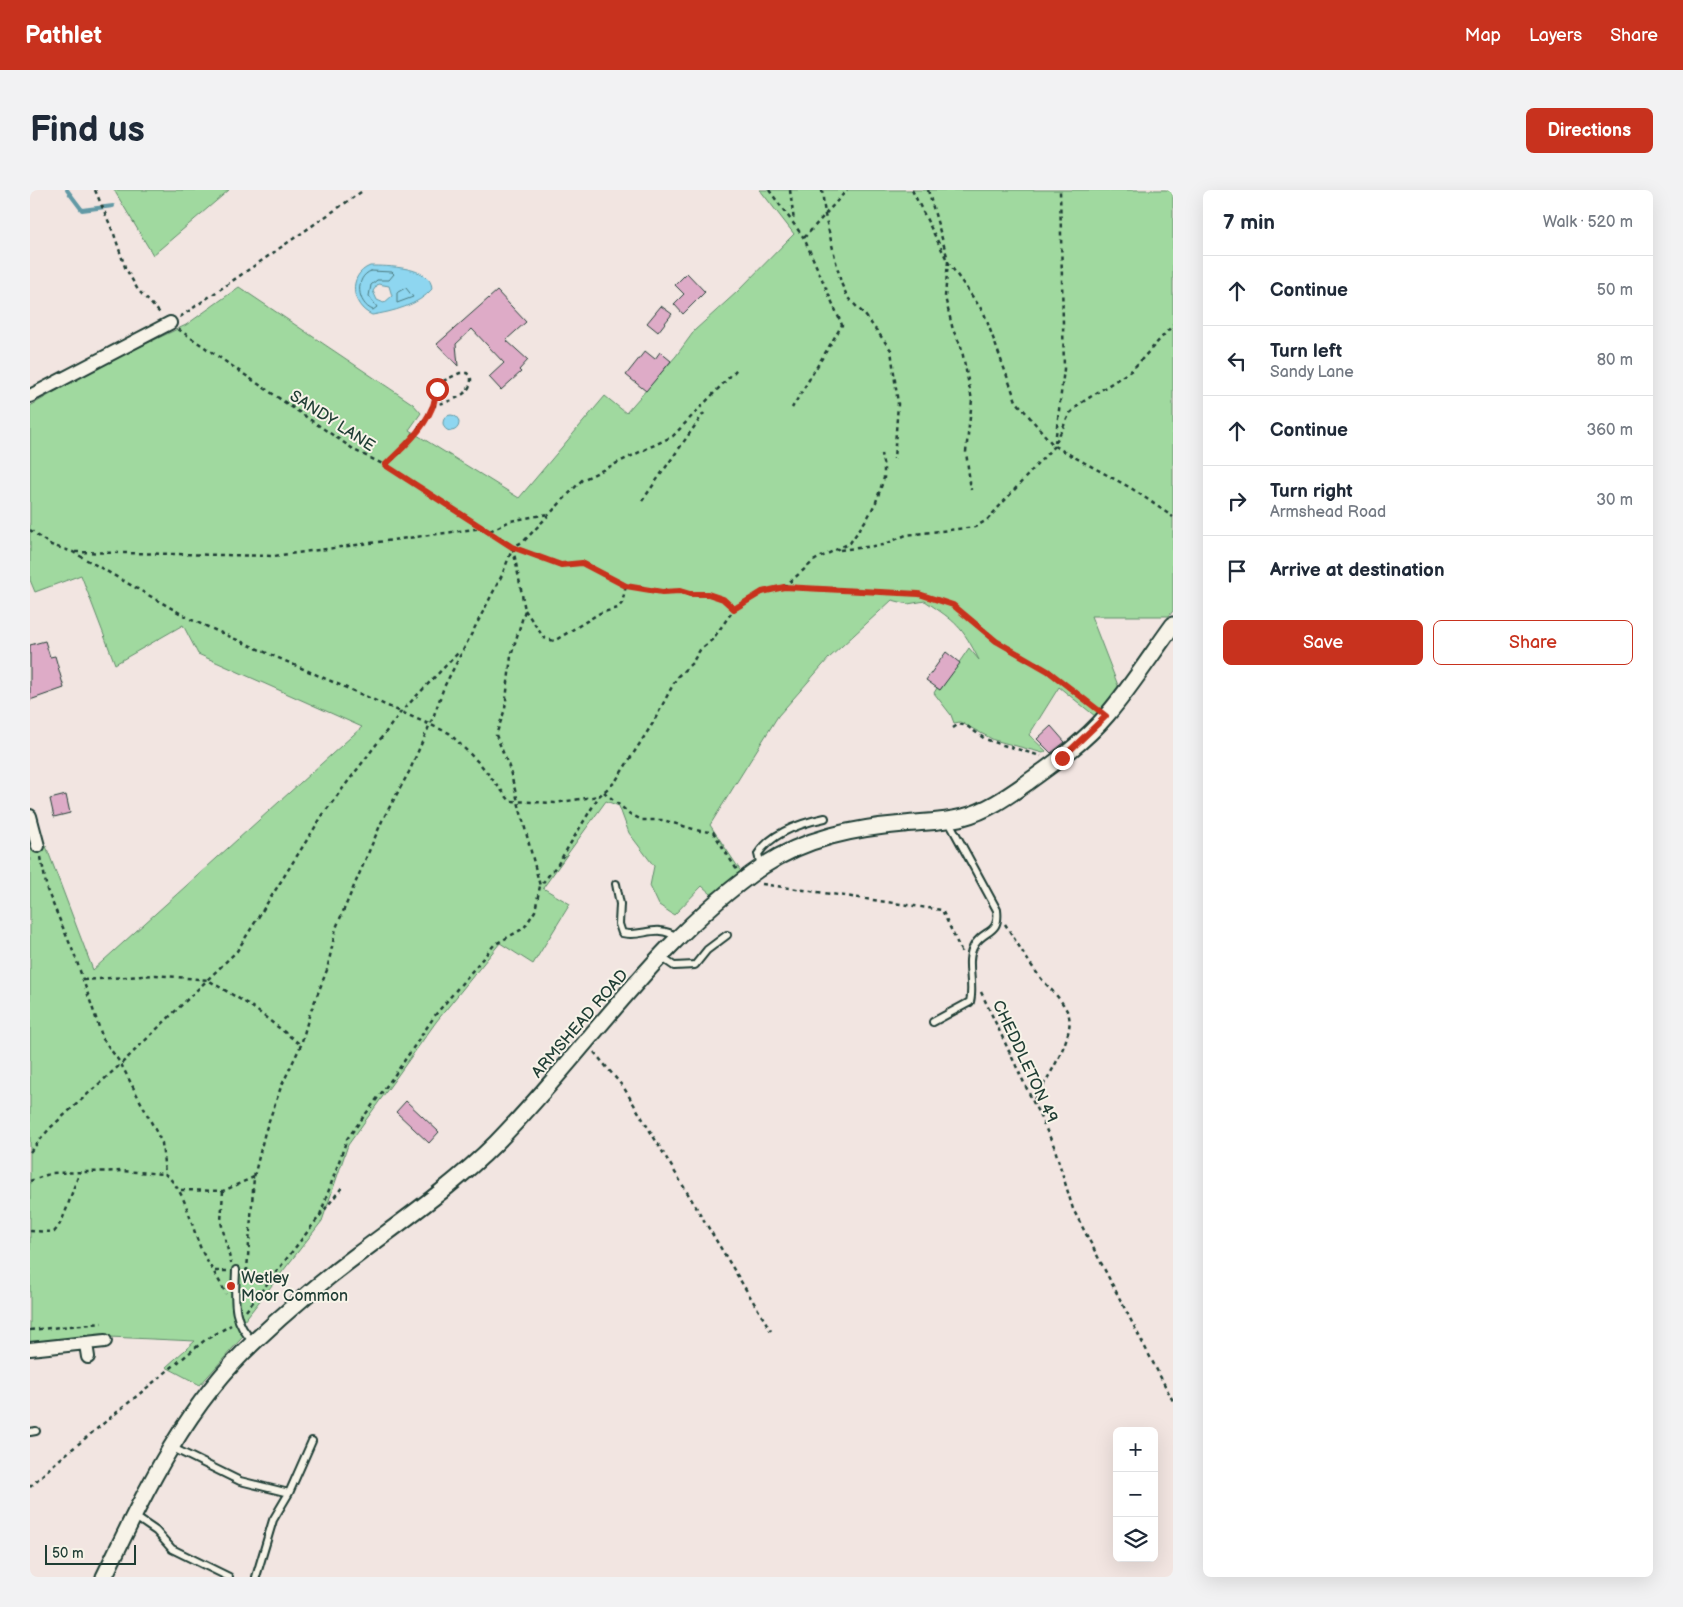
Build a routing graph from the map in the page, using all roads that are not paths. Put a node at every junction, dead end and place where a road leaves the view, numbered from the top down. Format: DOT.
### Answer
graph roads {
  1 [pos="170,323"];
  2 [pos="30,396"];
  3 [pos="1173,625"];
  4 [pos="30,816"];
  5 [pos="825,818"];
  6 [pos="947,819"];
  7 [pos="38,846"];
  8 [pos="762,867"];
  9 [pos="616,884"];
  10 [pos="727,934"];
  11 [pos="678,938"];
  12 [pos="661,956"];
  13 [pos="933,1022"];
  14 [pos="234,1270"];
  15 [pos="105,1341"];
  16 [pos="254,1342"];
  17 [pos="86,1344"];
  18 [pos="30,1349"];
  19 [pos="88,1357"];
  20 [pos="312,1441"];
  21 [pos="170,1446"];
  22 [pos="288,1493"];
  23 [pos="134,1516"];
  24 [pos="104,1577"];
  25 [pos="229,1577"];
  26 [pos="256,1577"];
  1 -- 2 [label="street"];
  3 -- 6 [label="street, ARMSHEAD ROAD"];
  4 -- 7 [label="street"];
  5 -- 8 [label="lane"];
  6 -- 8 [label="street, ARMSHEAD ROAD"];
  6 -- 13 [label="lane"];
  8 -- 11 [label="street, ARMSHEAD ROAD"];
  9 -- 11 [label="lane"];
  10 -- 12 [label="lane"];
  11 -- 12 [label="street, ARMSHEAD ROAD"];
  12 -- 16 [label="street, ARMSHEAD ROAD"];
  14 -- 16 [label="lane"];
  15 -- 17 [label="street"];
  16 -- 21 [label="street, ARMSHEAD ROAD"];
  17 -- 18 [label="street"];
  17 -- 19 [label="street"];
  20 -- 22 [label="lane"];
  21 -- 22 [label="lane"];
  21 -- 23 [label="street, ARMSHEAD ROAD"];
  22 -- 26 [label="lane"];
  23 -- 24 [label="street, ARMSHEAD ROAD"];
  23 -- 25 [label="lane"];
}
